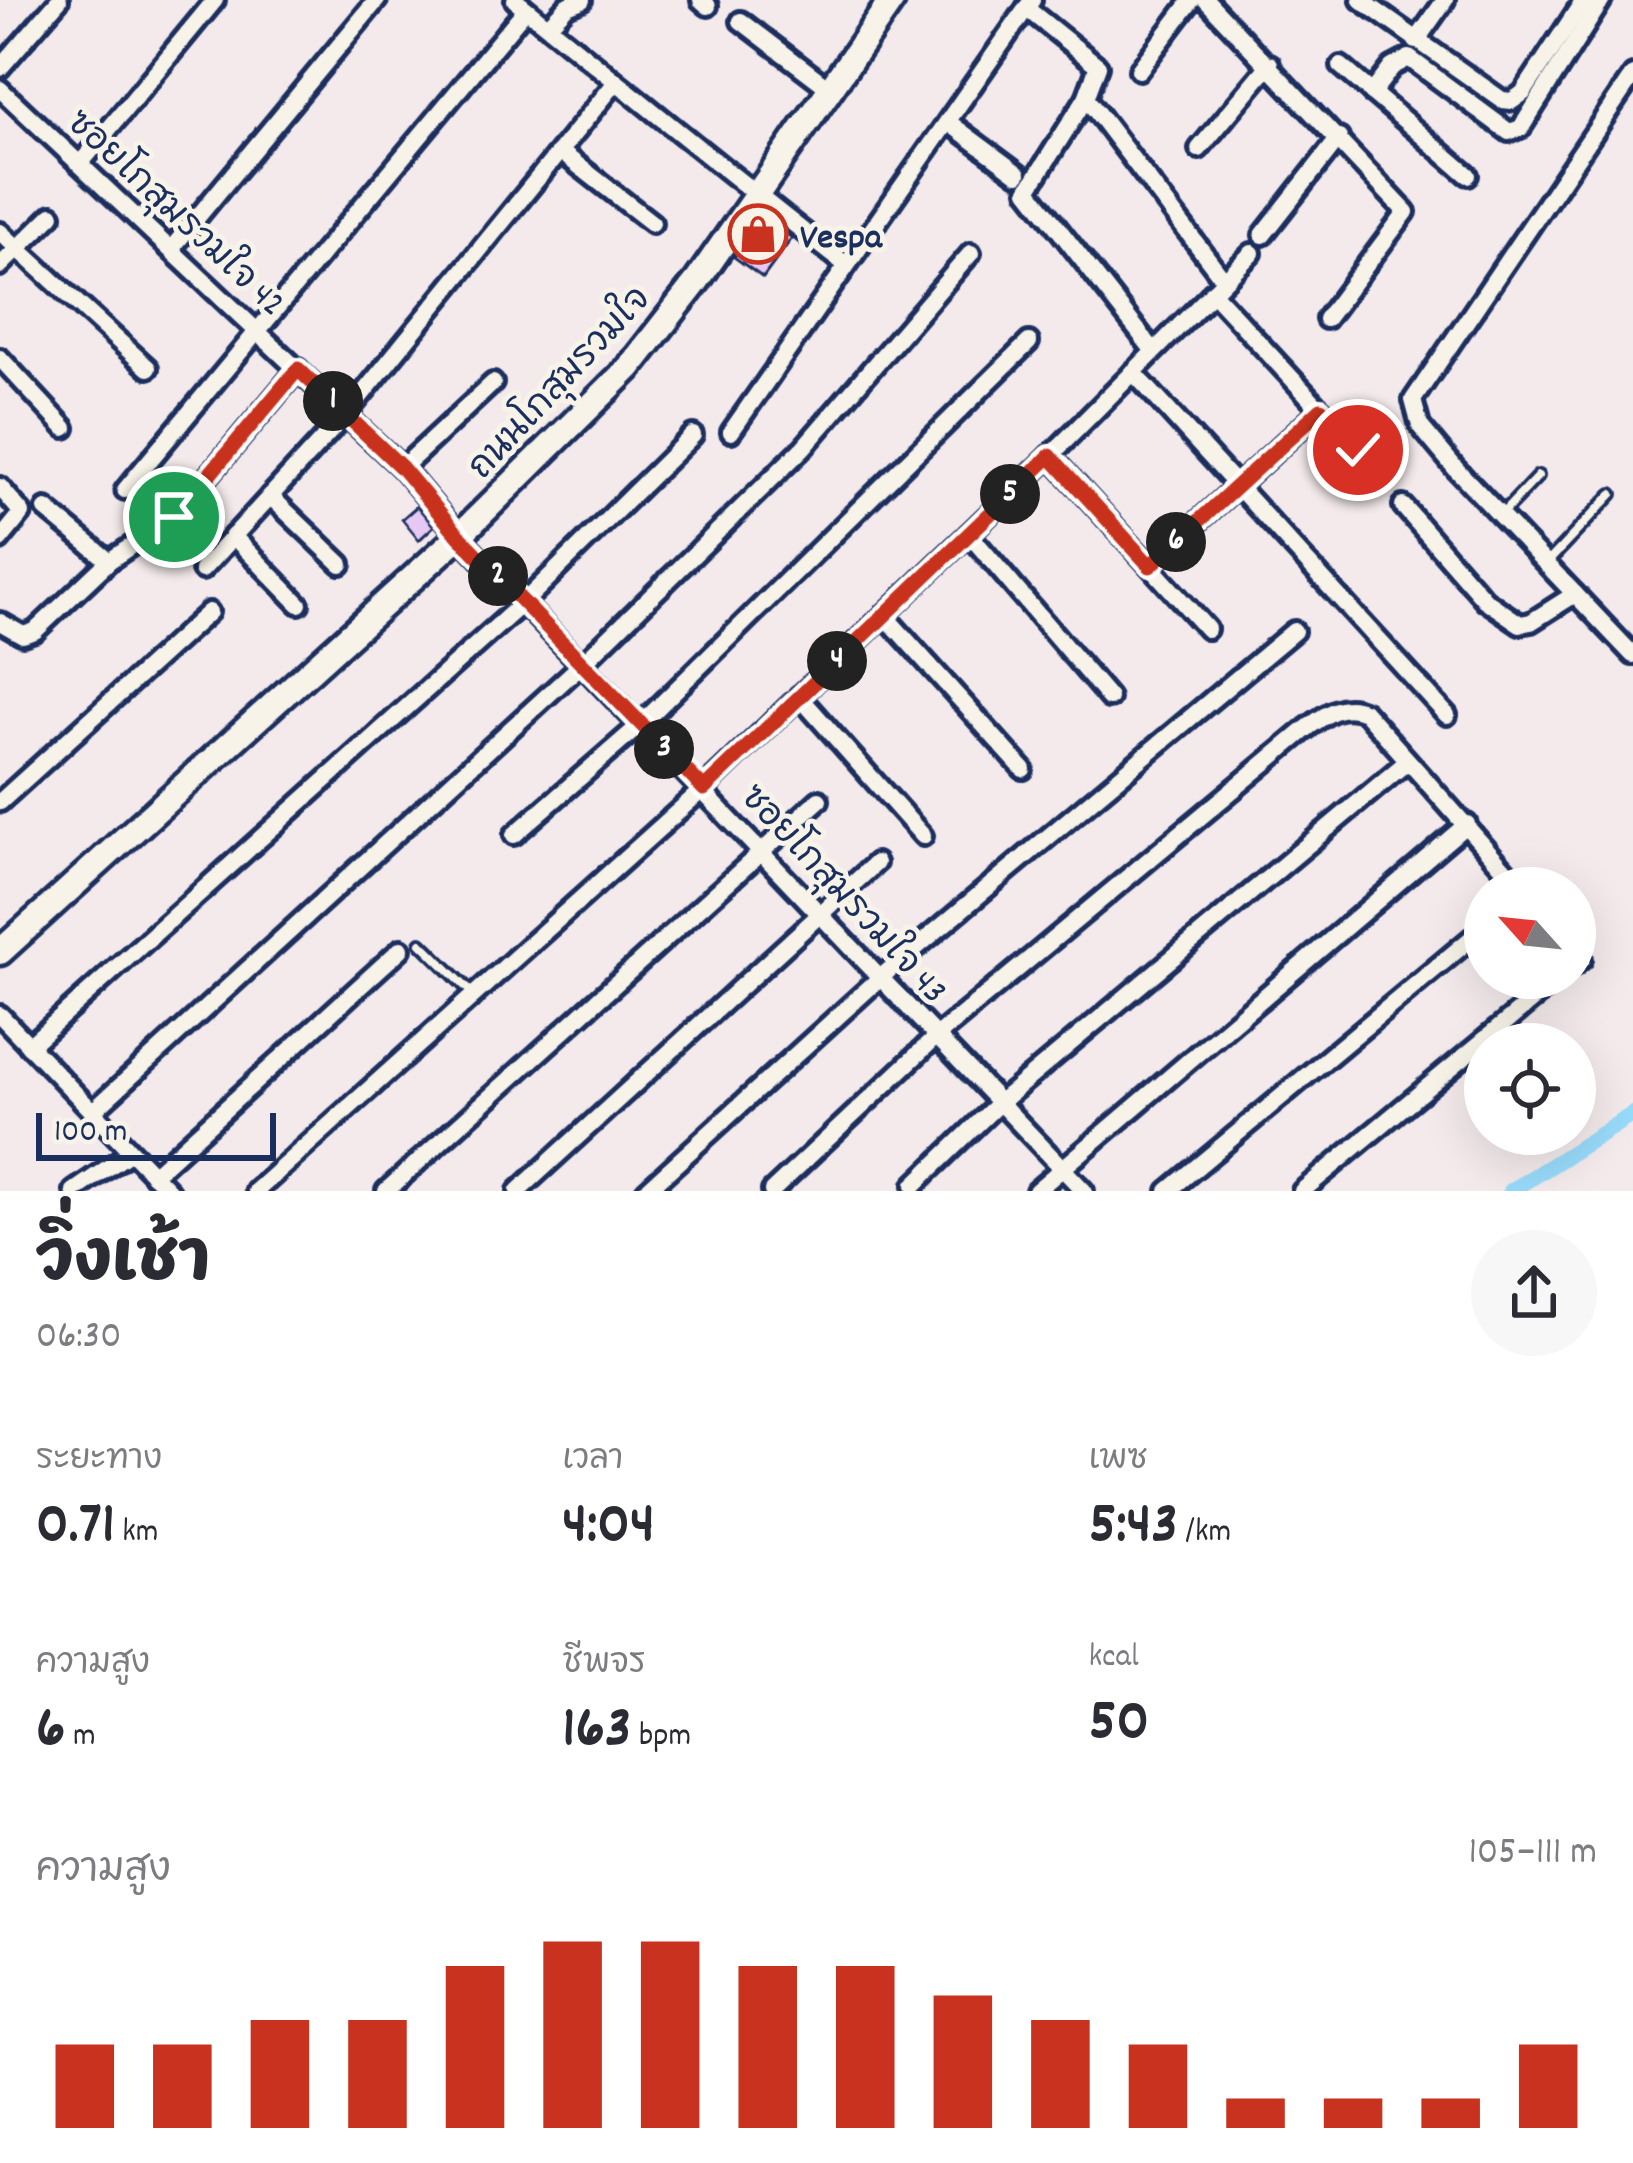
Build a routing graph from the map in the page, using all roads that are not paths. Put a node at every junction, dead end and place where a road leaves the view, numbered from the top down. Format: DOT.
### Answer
graph roads {
  1 [pos="59,0"];
  2 [pos="215,0"];
  3 [pos="377,0"];
  4 [pos="892,0"];
  5 [pos="1192,0"];
  6 [pos="1206,0"];
  7 [pos="1361,0"];
  8 [pos="1445,0"];
  9 [pos="1584,0"];
  10 [pos="1602,0"];
  11 [pos="572,2"];
  12 [pos="1029,4"];
  13 [pos="521,5"];
  14 [pos="742,20"];
  15 [pos="550,24"];
  16 [pos="1416,41"];
  17 [pos="1270,64"];
  18 [pos="1341,67"];
  19 [pos="0,68"];
  20 [pos="1139,70"];
  21 [pos="1633,75"];
  22 [pos="616,82"];
  23 [pos="0,89"];
  24 [pos="830,89"];
  25 [pos="1372,93"];
  26 [pos="1086,98"];
  27 [pos="948,122"];
  28 [pos="1339,138"];
  29 [pos="1199,149"];
  30 [pos="561,152"];
  31 [pos="80,164"];
  32 [pos="1018,174"];
  33 [pos="1468,175"];
  34 [pos="755,194"];
  35 [pos="52,215"];
  36 [pos="652,223"];
  37 [pos="0,232"];
  38 [pos="1263,235"];
  39 [pos="17,248"];
  40 [pos="172,248"];
  41 [pos="971,253"];
  42 [pos="1252,253"];
  43 [pos="844,264"];
  44 [pos="0,266"];
  45 [pos="1218,286"];
  46 [pos="1326,319"];
  47 [pos="259,333"];
  48 [pos="1029,342"];
  49 [pos="1153,350"];
  50 [pos="0,358"];
  51 [pos="148,368"];
  52 [pos="298,369"];
  53 [pos="1132,372"];
  54 [pos="493,383"];
  55 [pos="1321,409"];
  56 [pos="347,413"];
  57 [pos="1382,427"];
  58 [pos="65,428"];
  59 [pos="731,432"];
  60 [pos="693,435"];
  61 [pos="1358,450"];
  62 [pos="1050,456"];
  63 [pos="402,468"];
  64 [pos="1538,476"];
  65 [pos="1384,478"];
  66 [pos="1239,484"];
  67 [pos="0,487"];
  68 [pos="125,490"];
  69 [pos="1612,494"];
  70 [pos="270,496"];
  71 [pos="1403,506"];
  72 [pos="46,509"];
  73 [pos="1500,516"];
  74 [pos="969,534"];
  75 [pos="233,536"];
  76 [pos="459,536"];
  77 [pos="0,540"];
  78 [pos="109,561"];
  79 [pos="341,564"];
  80 [pos="1546,564"];
  81 [pos="1150,566"];
  82 [pos="202,570"];
  83 [pos="1575,594"];
  84 [pos="524,602"];
  85 [pos="299,604"];
  86 [pos="209,612"];
  87 [pos="885,616"];
  88 [pos="0,622"];
  89 [pos="1207,629"];
  90 [pos="1294,632"];
  91 [pos="1633,655"];
  92 [pos="583,663"];
  93 [pos="800,696"];
  94 [pos="1109,698"];
  95 [pos="1447,715"];
  96 [pos="640,724"];
  97 [pos="1408,761"];
  98 [pos="1023,770"];
  99 [pos="704,789"];
  100 [pos="819,800"];
  101 [pos="0,802"];
  102 [pos="1467,824"];
  103 [pos="514,835"];
  104 [pos="923,836"];
  105 [pos="763,852"];
  106 [pos="876,862"];
  107 [pos="1503,867"];
  108 [pos="822,914"];
  109 [pos="422,943"];
  110 [pos="1464,945"];
  111 [pos="401,949"];
  112 [pos="0,952"];
  113 [pos="881,977"];
  114 [pos="476,996"];
  115 [pos="1534,999"];
  116 [pos="0,1015"];
  117 [pos="937,1036"];
  118 [pos="29,1046"];
  119 [pos="1000,1102"];
  120 [pos="92,1112"];
  121 [pos="131,1152"];
  122 [pos="1061,1167"];
  123 [pos="154,1174"];
  124 [pos="914,1185"];
  125 [pos="74,1191"];
  126 [pos="169,1191"];
  127 [pos="256,1191"];
  128 [pos="386,1191"];
  129 [pos="518,1191"];
  130 [pos="646,1191"];
  131 [pos="772,1191"];
  132 [pos="1036,1191"];
  133 [pos="1084,1191"];
  134 [pos="1168,1191"];
  135 [pos="1302,1191"];
  1 -- 19 [label="street"];
  2 -- 31 [label="street"];
  3 -- 40 [label="street"];
  4 -- 24 [label="street, ถนนโกสุมรวมใจ"];
  5 -- 20 [label="street"];
  6 -- 17 [label="street"];
  7 -- 16 [label="street"];
  8 -- 16 [label="street"];
  9 -- 16 [label="street"];
  10 -- 25 [label="street"];
  11 -- 15 [label="street"];
  12 -- 26 [label="street"];
  12 -- 27 [label="street"];
  13 -- 15 [label="street"];
  13 -- 47 [label="street"];
  14 -- 24 [label="street"];
  15 -- 22 [label="street"];
  17 -- 28 [label="street"];
  17 -- 29 [label="street"];
  18 -- 25 [label="street"];
  21 -- 73 [label="street"];
  22 -- 30 [label="street"];
  22 -- 34 [label="street"];
  23 -- 31 [label="street, ซอยโกสุมรวมใจ 42"];
  24 -- 34 [label="street, ถนนโกสุมรวมใจ"];
  25 -- 33 [label="street"];
  26 -- 45 [label="street"];
  26 -- 49 [label="street"];
  27 -- 32 [label="street"];
  27 -- 43 [label="street"];
  28 -- 38 [label="street"];
  28 -- 46 [label="street"];
  30 -- 36 [label="street"];
  30 -- 56 [label="street"];
  31 -- 40 [label="street, ซอยโกสุมรวมใจ 42"];
  34 -- 43 [label="street"];
  34 -- 76 [label="street, ถนนโกสุมรวมใจ"];
  35 -- 39 [label="street"];
  37 -- 39 [label="street"];
  39 -- 44 [label="street"];
  39 -- 51 [label="street"];
  40 -- 47 [label="street, ซอยโกสุมรวมใจ 42"];
  41 -- 92 [label="street"];
  42 -- 45 [label="street"];
  43 -- 59 [label="street"];
  45 -- 49 [label="street"];
  45 -- 55 [label="street"];
  47 -- 52 [label="street, ซอยโกสุมรวมใจ 42"];
  47 -- 68 [label="street"];
  48 -- 96 [label="street"];
  49 -- 53 [label="street"];
  50 -- 58 [label="street"];
  52 -- 56 [label="street, ซอยโกสุมรวมใจ 42"];
  52 -- 78 [label="street"];
  53 -- 62 [label="street"];
  53 -- 66 [label="street"];
  54 -- 63 [label="street"];
  55 -- 61 [label="street"];
  55 -- 66 [label="street"];
  56 -- 63 [label="street, ซอยโกสุมรวมใจ 42"];
  56 -- 70 [label="street"];
  57 -- 61 [label="street"];
  60 -- 84 [label="street"];
  61 -- 65 [label="street"];
  62 -- 74 [label="street"];
  62 -- 81 [label="street"];
  63 -- 76 [label="street, ซอยโกสุมรวมใจ 42"];
  64 -- 73 [label="lane"];
  66 -- 81 [label="street"];
  66 -- 95 [label="street"];
  67 -- 77 [label="street"];
  69 -- 80 [label="lane"];
  70 -- 75 [label="street"];
  70 -- 79 [label="street"];
  71 -- 83 [label="street"];
  72 -- 78 [label="street"];
  73 -- 80 [label="street"];
  74 -- 87 [label="street"];
  74 -- 94 [label="street"];
  75 -- 82 [label="street"];
  75 -- 85 [label="street"];
  76 -- 84 [label="street, ซอยโกสุมรวมใจ 43"];
  76 -- 112 [label="street, ถนนโกสุมรวมใจ"];
  78 -- 88 [label="street"];
  80 -- 83 [label="street"];
  81 -- 89 [label="street"];
  83 -- 91 [label="street"];
  84 -- 92 [label="street, ซอยโกสุมรวมใจ 43"];
  84 -- 118 [label="street"];
  86 -- 101 [label="street"];
  87 -- 93 [label="street"];
  87 -- 98 [label="street"];
  90 -- 113 [label="street"];
  92 -- 96 [label="street, ซอยโกสุมรวมใจ 43"];
  92 -- 120 [label="street"];
  93 -- 99 [label="street"];
  93 -- 104 [label="street"];
  96 -- 99 [label="street, ซอยโกสุมรวมใจ 43"];
  96 -- 103 [label="street"];
  97 -- 102 [label="street"];
  97 -- 117 [label="street"];
  97 -- 119 [label="street"];
  99 -- 105 [label="street, ซอยโกสุมรวมใจ 43"];
  99 -- 114 [label="street"];
  100 -- 105 [label="street"];
  102 -- 107 [label="street"];
  102 -- 122 [label="street"];
  105 -- 108 [label="street, ซอยโกสุมรวมใจ 43"];
  105 -- 128 [label="street"];
  106 -- 108 [label="street"];
  108 -- 113 [label="street, ซอยโกสุมรวมใจ 43"];
  108 -- 129 [label="street"];
  109 -- 114 [label="lane"];
  110 -- 134 [label="street"];
  111 -- 123 [label="street"];
  113 -- 117 [label="street, ซอยโกสุมรวมใจ 43"];
  113 -- 130 [label="street"];
  114 -- 127 [label="street"];
  115 -- 135 [label="street"];
  116 -- 118 [label="street"];
  117 -- 119 [label="street, ซอยโกสุมรวมใจ 43"];
  117 -- 131 [label="street"];
  118 -- 120 [label="street"];
  119 -- 122 [label="street, ซอยโกสุมรวมใจ 43"];
  119 -- 124 [label="street"];
  120 -- 121 [label="street"];
  121 -- 123 [label="street"];
  121 -- 125 [label="street"];
  122 -- 132 [label="street"];
  122 -- 133 [label="street, ซอยโกสุมรวมใจ 43"];
  123 -- 126 [label="street"];
}
